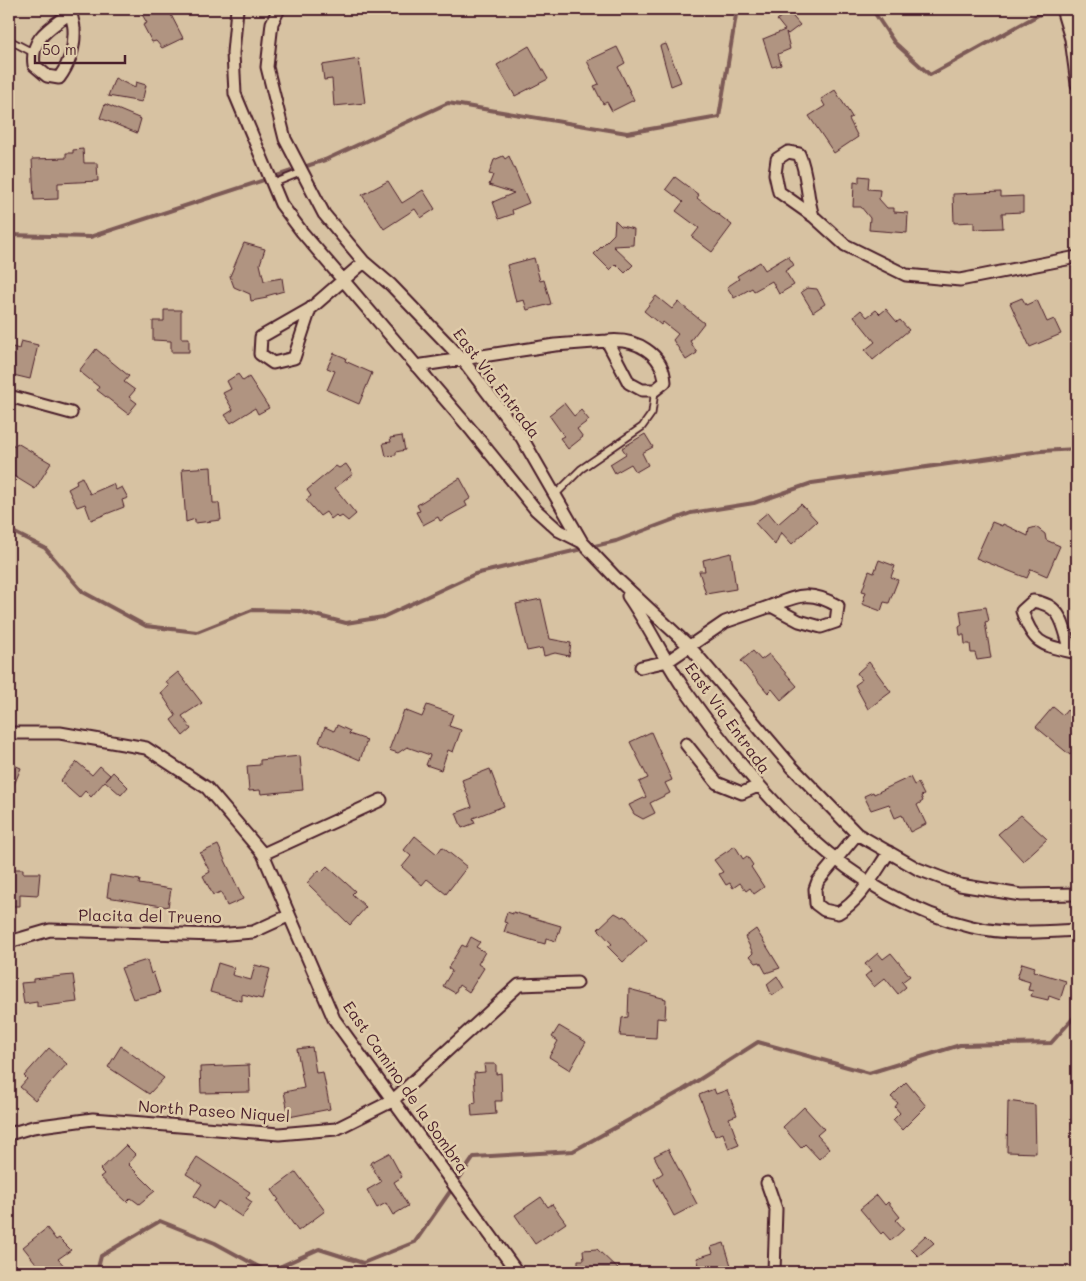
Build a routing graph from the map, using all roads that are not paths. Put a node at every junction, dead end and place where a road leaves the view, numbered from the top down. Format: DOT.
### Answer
graph roads {
  1 [pos="237,9"];
  2 [pos="279,9"];
  3 [pos="1062,9"];
  4 [pos="70,11"];
  5 [pos="9,40"];
  6 [pos="32,52"];
  7 [pos="1077,84"];
  8 [pos="302,172"];
  9 [pos="272,184"];
  10 [pos="813,216"];
  11 [pos="1077,257"];
  12 [pos="364,262"];
  13 [pos="344,280"];
  14 [pos="310,309"];
  15 [pos="607,341"];
  16 [pos="462,359"];
  17 [pos="416,366"];
  18 [pos="655,390"];
  19 [pos="9,396"];
  20 [pos="71,413"];
  21 [pos="554,496"];
  22 [pos="582,542"];
  23 [pos="616,578"];
  24 [pos="771,606"];
  25 [pos="690,647"];
  26 [pos="1074,652"];
  27 [pos="668,661"];
  28 [pos="641,667"];
  29 [pos="9,733"];
  30 [pos="686,744"];
  31 [pos="758,786"];
  32 [pos="381,800"];
  33 [pos="857,834"];
  34 [pos="889,852"];
  35 [pos="262,854"];
  36 [pos="835,860"];
  37 [pos="869,882"];
  38 [pos="1077,894"];
  39 [pos="288,916"];
  40 [pos="1077,930"];
  41 [pos="9,942"];
  42 [pos="577,983"];
  43 [pos="392,1101"];
  44 [pos="9,1134"];
  45 [pos="767,1183"];
  46 [pos="517,1272"];
  47 [pos="774,1272"];
  1 -- 9 [label="street, East Via Entrada"];
  2 -- 8 [label="street, East Via Entrada"];
  3 -- 7 [label="street"];
  4 -- 6 [label="street"];
  4 -- 6 [label="street"];
  5 -- 6 [label="lane"];
  8 -- 9 [label="lane"];
  8 -- 12 [label="street, East Via Entrada"];
  9 -- 13 [label="street, East Via Entrada"];
  10 -- 10 [label="street"];
  10 -- 11 [label="street"];
  12 -- 13 [label="street"];
  12 -- 16 [label="street, East Via Entrada"];
  13 -- 14 [label="street"];
  13 -- 17 [label="street, East Via Entrada"];
  14 -- 14 [label="street"];
  15 -- 16 [label="street"];
  15 -- 18 [label="street"];
  15 -- 18 [label="street"];
  16 -- 17 [label="street"];
  16 -- 21 [label="street, East Via Entrada"];
  17 -- 22 [label="street, East Via Entrada"];
  18 -- 21 [label="lane"];
  19 -- 20 [label="street"];
  21 -- 22 [label="street, East Via Entrada"];
  22 -- 23 [label="street, East Via Entrada"];
  23 -- 25 [label="street, East Via Entrada"];
  23 -- 27 [label="street, East Via Entrada"];
  24 -- 24 [label="street"];
  24 -- 25 [label="street"];
  25 -- 27 [label="street"];
  25 -- 33 [label="street, East Via Entrada"];
  26 -- 26 [label="street"];
  27 -- 28 [label="street"];
  27 -- 31 [label="street, East Via Entrada"];
  29 -- 35 [label="street, East Camino de la Sombra"];
  30 -- 31 [label="street"];
  31 -- 36 [label="street, East Via Entrada"];
  32 -- 35 [label="street"];
  33 -- 34 [label="street, East Via Entrada"];
  33 -- 36 [label="street"];
  34 -- 37 [label="street"];
  34 -- 38 [label="street, East Via Entrada"];
  35 -- 39 [label="street, East Camino de la Sombra"];
  36 -- 37 [label="street, East Via Entrada"];
  36 -- 37 [label="street"];
  37 -- 40 [label="street, East Via Entrada"];
  39 -- 41 [label="street, Placita del Trueno"];
  39 -- 43 [label="street, East Camino de la Sombra"];
  42 -- 43 [label="street, North Paseo Niquel"];
  43 -- 44 [label="street, North Paseo Niquel"];
  43 -- 46 [label="street, East Camino de la Sombra"];
  45 -- 47 [label="street"];
}
